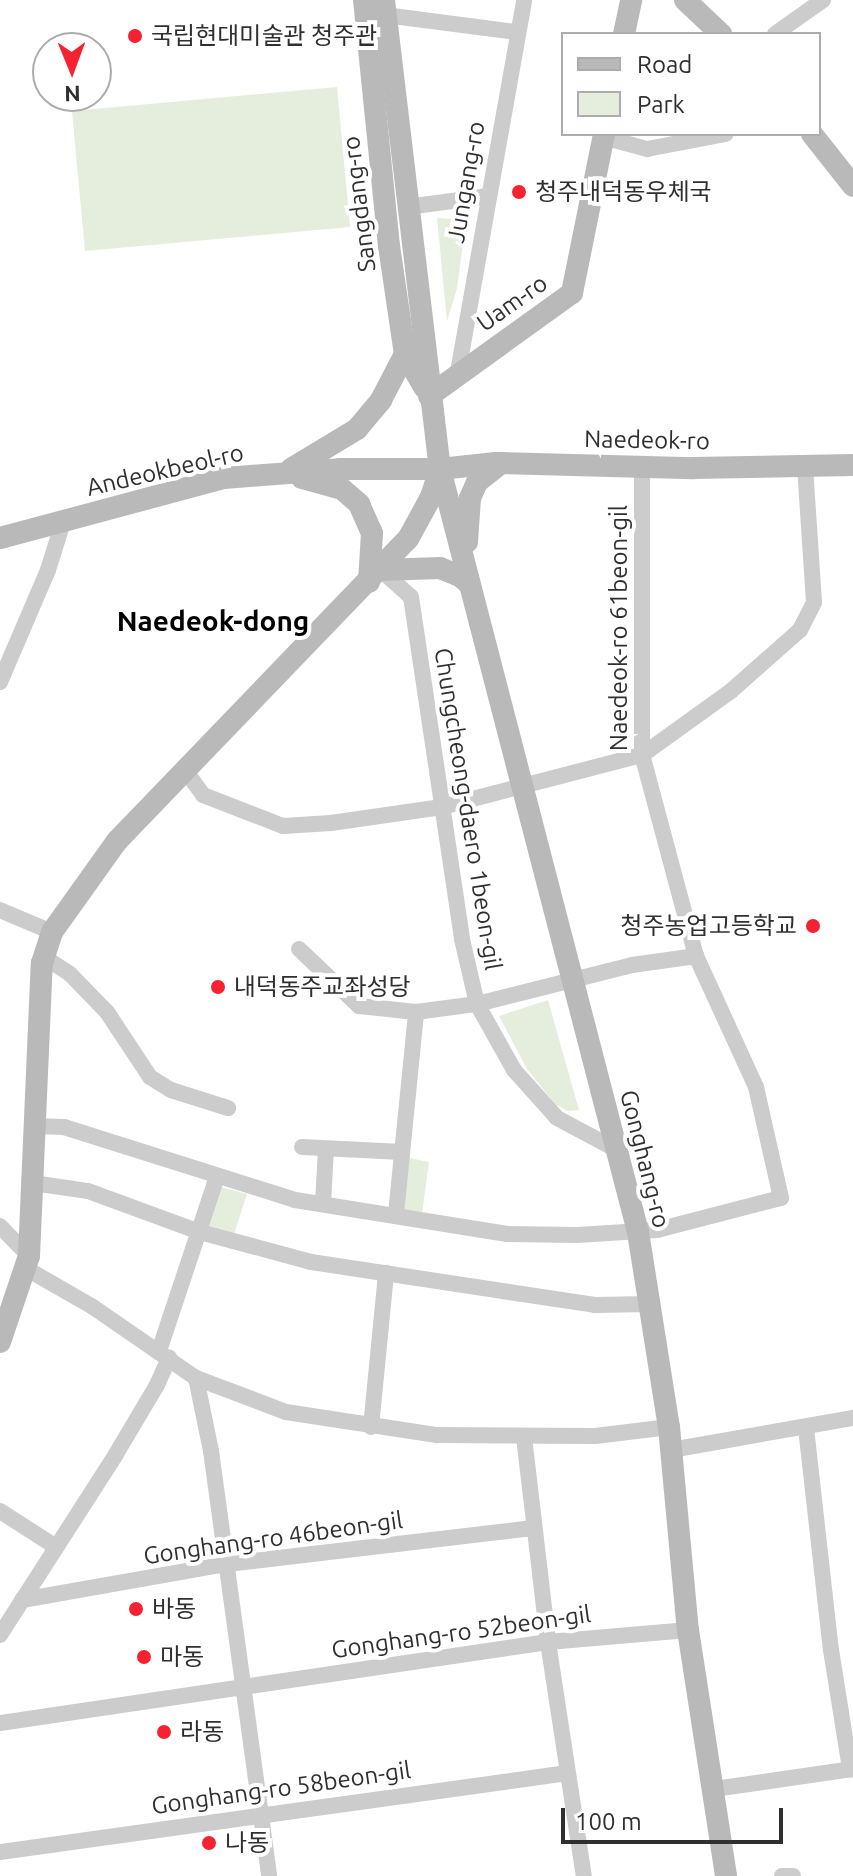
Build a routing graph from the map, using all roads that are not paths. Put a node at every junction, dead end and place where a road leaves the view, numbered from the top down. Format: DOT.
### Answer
graph roads {
  1 [pos="364,0"];
  2 [pos="524,0"];
  3 [pos="631,0"];
  4 [pos="685,0"];
  5 [pos="823,0"];
  6 [pos="384,7"];
  7 [pos="516,32"];
  8 [pos="624,32"];
  9 [pos="719,32"];
  10 [pos="778,32"];
  11 [pos="604,136"];
  12 [pos="715,136"];
  13 [pos="814,136"];
  14 [pos="853,186"];
  15 [pos="489,196"];
  16 [pos="407,207"];
  17 [pos="405,354"];
  18 [pos="458,372"];
  19 [pos="429,396"];
  20 [pos="501,463"];
  21 [pos="853,465"];
  22 [pos="805,466"];
  23 [pos="642,467"];
  24 [pos="440,469"];
  25 [pos="281,473"];
  26 [pos="64,519"];
  27 [pos="0,538"];
  28 [pos="375,576"];
  29 [pos="468,583"];
  30 [pos="0,682"];
  31 [pos="642,755"];
  32 [pos="185,770"];
  33 [pos="521,785"];
  34 [pos="442,807"];
  35 [pos="0,910"];
  36 [pos="52,932"];
  37 [pos="299,949"];
  38 [pos="696,956"];
  39 [pos="44,957"];
  40 [pos="570,980"];
  41 [pos="477,1004"];
  42 [pos="416,1012"];
  43 [pos="228,1108"];
  44 [pos="35,1126"];
  45 [pos="302,1147"];
  46 [pos="326,1149"];
  47 [pos="617,1150"];
  48 [pos="402,1152"];
  49 [pos="217,1177"];
  50 [pos="33,1183"];
  51 [pos="323,1204"];
  52 [pos="396,1214"];
  53 [pos="0,1226"];
  54 [pos="200,1232"];
  55 [pos="638,1232"];
  56 [pos="28,1262"];
  57 [pos="386,1273"];
  58 [pos="650,1304"];
  59 [pos="0,1342"];
  60 [pos="164,1355"];
  61 [pos="196,1378"];
  62 [pos="853,1418"];
  63 [pos="371,1427"];
  64 [pos="806,1428"];
  65 [pos="524,1437"];
  66 [pos="670,1438"];
  67 [pos="0,1511"];
  68 [pos="533,1528"];
  69 [pos="56,1547"];
  70 [pos="227,1564"];
  71 [pos="22,1600"];
  72 [pos="688,1630"];
  73 [pos="0,1635"];
  74 [pos="548,1642"];
  75 [pos="241,1687"];
  76 [pos="0,1723"];
  77 [pos="852,1769"];
  78 [pos="568,1773"];
  79 [pos="714,1789"];
  80 [pos="260,1816"];
  81 [pos="0,1852"];
  82 [pos="269,1876"];
  83 [pos="584,1876"];
  84 [pos="726,1876"];
  85 [pos="782,1876"];
  86 [pos="793,1876"];
  1 -- 17 [label="street, Sangdang-ro"];
  2 -- 7 [label="street, Jungang-ro"];
  3 -- 8 [label="street"];
  4 -- 9 [label="street"];
  5 -- 10 [label="street"];
  6 -- 7 [label="street, Sangdang-ro"];
  6 -- 16 [label="street, Sangdang-ro"];
  7 -- 15 [label="street, Jungang-ro"];
  11 -- 12 [label="street"];
  11 -- 18 [label="street, Uam-ro"];
  13 -- 14 [label="street"];
  15 -- 16 [label="street"];
  15 -- 18 [label="street, Jungang-ro"];
  16 -- 19 [label="street, Sangdang-ro"];
  17 -- 19 [label="street, Sangdang-ro"];
  17 -- 25 [label="street"];
  18 -- 19 [label="street, Uam-ro"];
  19 -- 24 [label="street, Sangdang-ro"];
  20 -- 23 [label="street, Naedeok-ro"];
  20 -- 24 [label="street, Naedeok-ro"];
  20 -- 29 [label="street"];
  21 -- 22 [label="street, Naedeok-ro"];
  22 -- 23 [label="street, Naedeok-ro"];
  22 -- 31 [label="street"];
  23 -- 31 [label="street, Naedeok-ro 61beon-gil"];
  24 -- 25 [label="street, Andeokbeol-ro"];
  24 -- 28 [label="street"];
  24 -- 29 [label="street, Gonghang-ro"];
  25 -- 26 [label="street, Andeokbeol-ro"];
  25 -- 28 [label="street"];
  26 -- 27 [label="street, Andeokbeol-ro"];
  26 -- 30 [label="street"];
  28 -- 29 [label="street"];
  28 -- 32 [label="street"];
  28 -- 34 [label="street, Chungcheong-daero 1beon-gil"];
  29 -- 33 [label="street, Gonghang-ro"];
  31 -- 33 [label="street"];
  31 -- 38 [label="street, Naedeok-ro 61beon-gil"];
  32 -- 34 [label="street"];
  32 -- 36 [label="street"];
  33 -- 34 [label="street"];
  33 -- 40 [label="street, Gonghang-ro"];
  34 -- 41 [label="street, Chungcheong-daero 1beon-gil"];
  35 -- 36 [label="street"];
  36 -- 39 [label="street"];
  37 -- 42 [label="street"];
  38 -- 40 [label="street"];
  38 -- 55 [label="street, Naedeok-ro 61beon-gil"];
  39 -- 43 [label="street"];
  39 -- 44 [label="street"];
  40 -- 41 [label="street"];
  40 -- 47 [label="street, Gonghang-ro"];
  41 -- 42 [label="street"];
  41 -- 47 [label="street, Chungcheong-daero 1beon-gil"];
  42 -- 48 [label="street"];
  44 -- 49 [label="street"];
  44 -- 50 [label="street"];
  45 -- 46 [label="street"];
  46 -- 48 [label="street"];
  46 -- 51 [label="street"];
  47 -- 55 [label="street, Gonghang-ro"];
  48 -- 52 [label="street"];
  49 -- 51 [label="street"];
  49 -- 54 [label="street"];
  50 -- 54 [label="street"];
  50 -- 56 [label="street"];
  51 -- 52 [label="street"];
  52 -- 55 [label="street"];
  53 -- 56 [label="street"];
  54 -- 57 [label="street"];
  54 -- 60 [label="street"];
  55 -- 58 [label="street, Gonghang-ro"];
  56 -- 59 [label="street"];
  56 -- 60 [label="street"];
  57 -- 58 [label="street"];
  57 -- 63 [label="street"];
  58 -- 66 [label="street, Gonghang-ro"];
  60 -- 61 [label="street"];
  60 -- 69 [label="street"];
  61 -- 63 [label="street"];
  61 -- 70 [label="street"];
  62 -- 64 [label="street"];
  63 -- 65 [label="street"];
  64 -- 66 [label="street"];
  64 -- 77 [label="street"];
  65 -- 66 [label="street"];
  65 -- 68 [label="street"];
  66 -- 72 [label="street, Gonghang-ro"];
  67 -- 69 [label="street"];
  68 -- 70 [label="street, Gonghang-ro 46beon-gil"];
  68 -- 74 [label="street"];
  69 -- 71 [label="street"];
  70 -- 71 [label="street, Gonghang-ro 46beon-gil"];
  70 -- 75 [label="street"];
  71 -- 73 [label="street"];
  72 -- 74 [label="street, Gonghang-ro 52beon-gil"];
  72 -- 79 [label="street, Gonghang-ro"];
  74 -- 75 [label="street, Gonghang-ro 52beon-gil"];
  74 -- 78 [label="street"];
  75 -- 76 [label="street, Gonghang-ro 52beon-gil"];
  75 -- 80 [label="street"];
  77 -- 79 [label="street"];
  78 -- 80 [label="street, Gonghang-ro 58beon-gil"];
  78 -- 83 [label="street"];
  79 -- 84 [label="street, Gonghang-ro"];
  80 -- 81 [label="street, Gonghang-ro 58beon-gil"];
  80 -- 82 [label="street"];
  85 -- 86 [label="street"];
}
